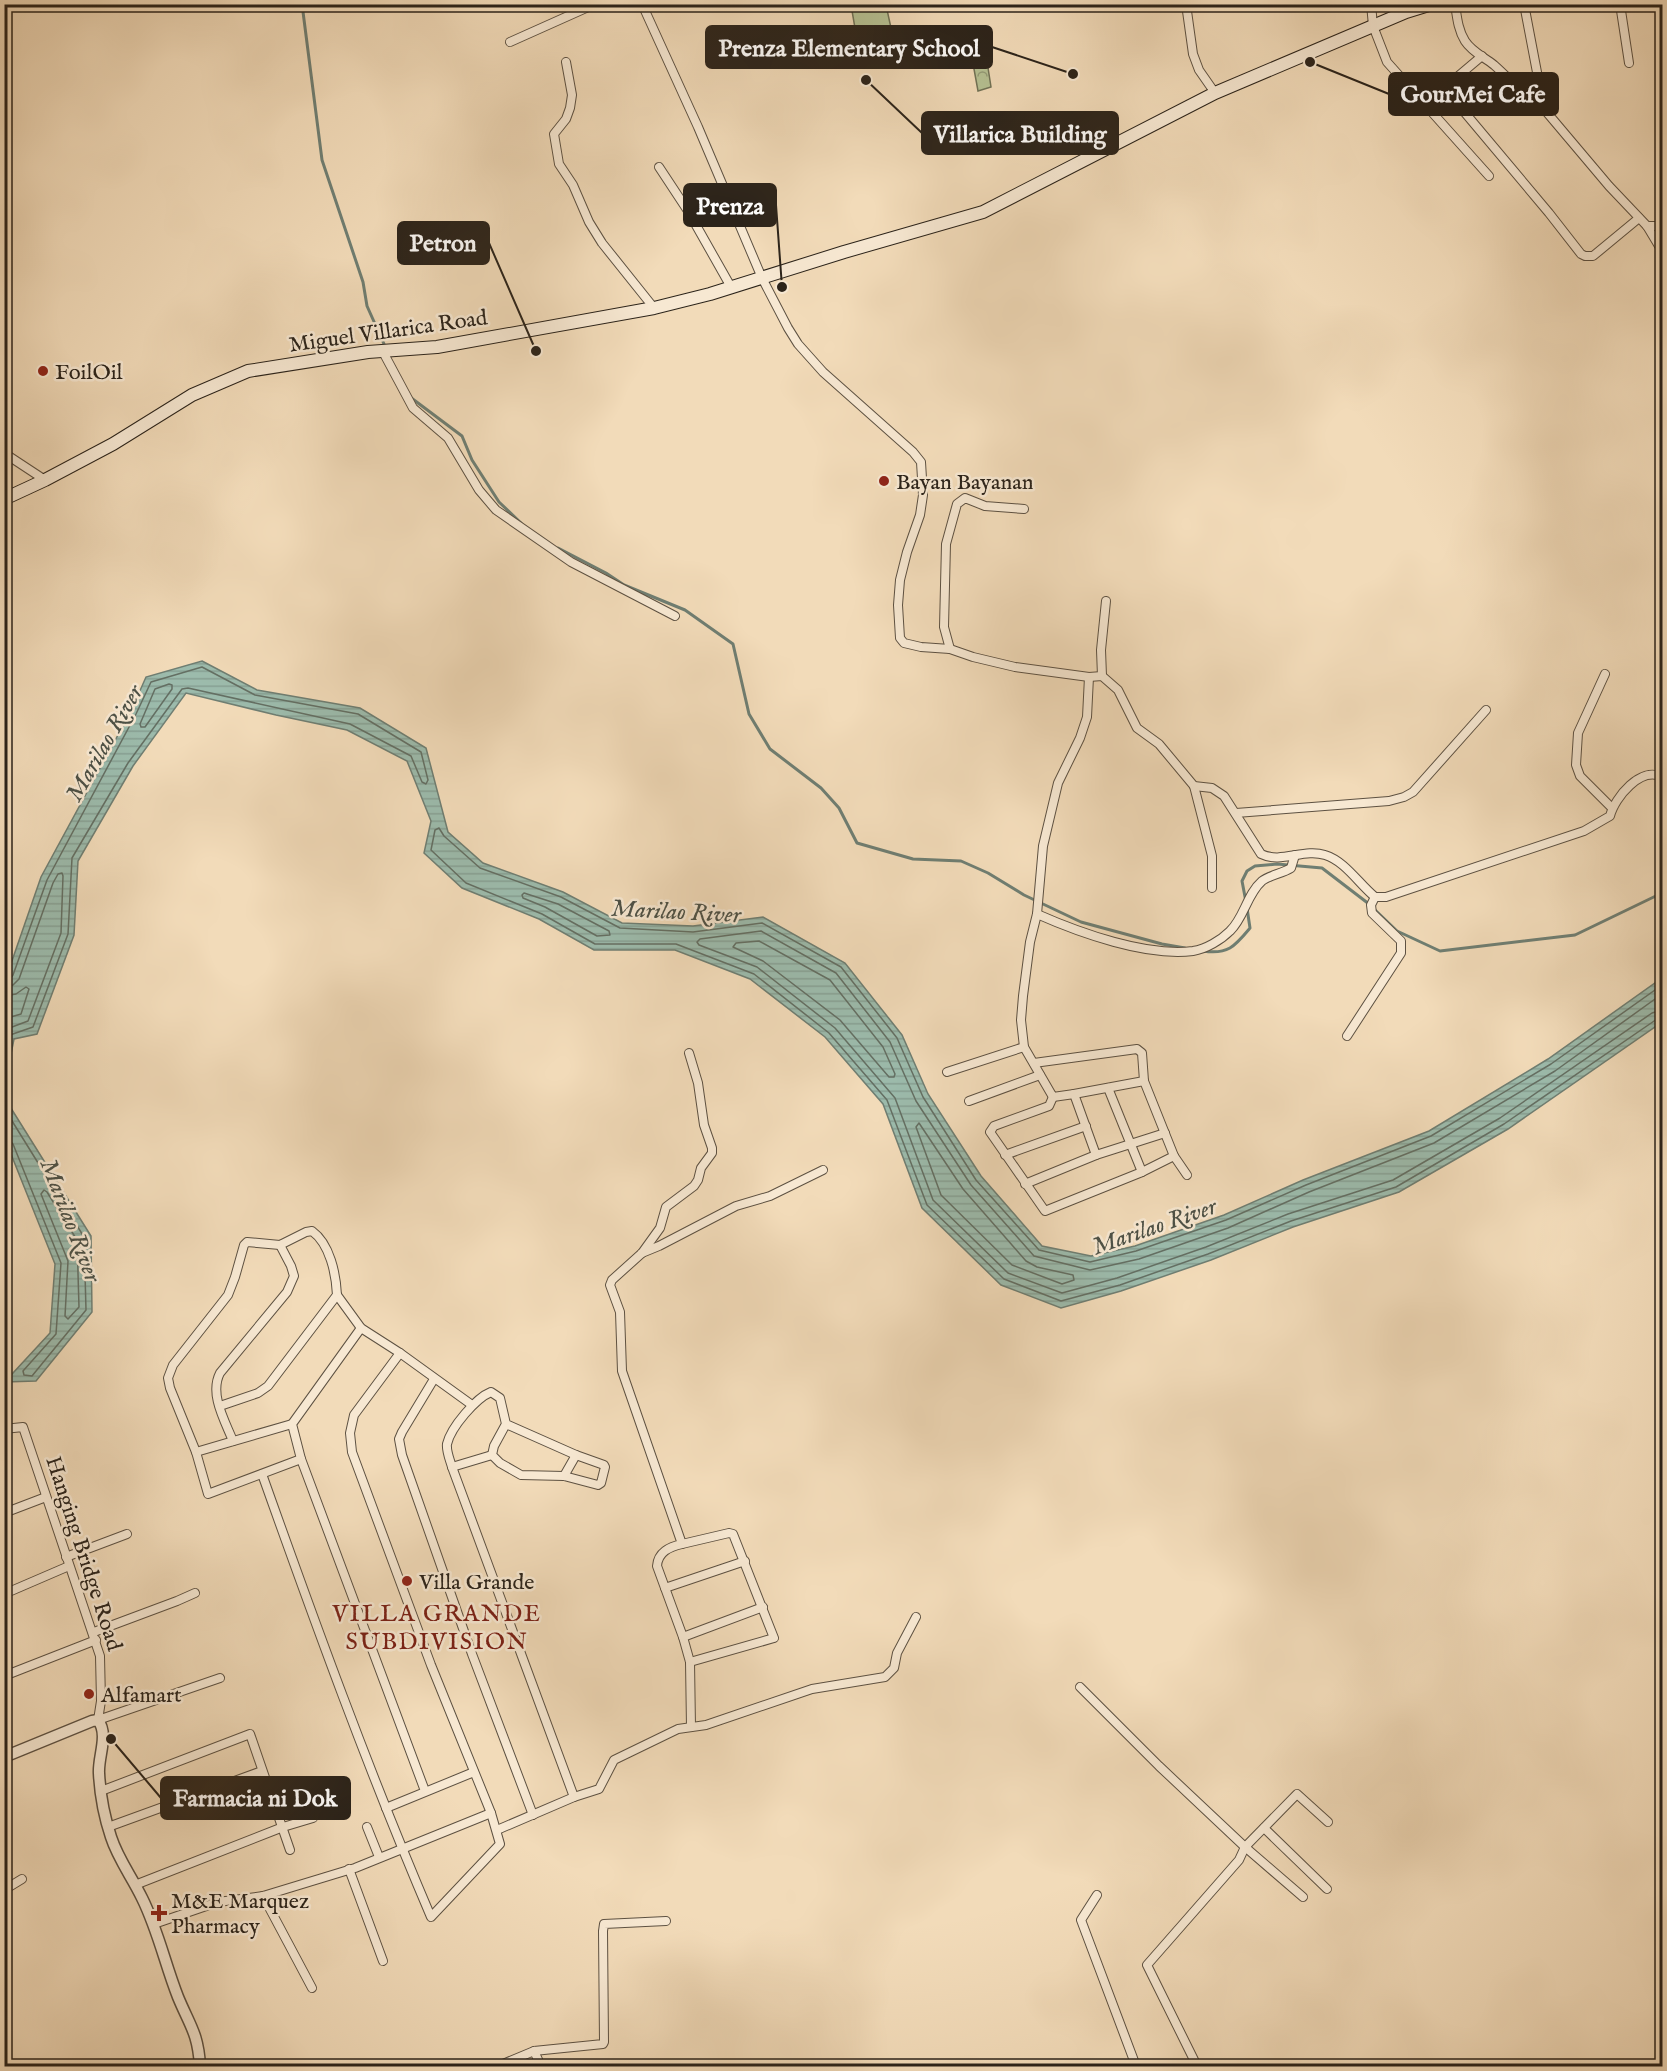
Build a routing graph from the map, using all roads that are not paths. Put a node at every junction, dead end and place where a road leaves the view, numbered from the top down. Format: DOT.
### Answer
graph roads {
  1 [pos="595,4"];
  2 [pos="642,4"];
  3 [pos="1186,4"];
  4 [pos="1371,4"];
  5 [pos="1432,4"];
  6 [pos="1455,4"];
  7 [pos="1524,4"];
  8 [pos="1620,4"];
  9 [pos="1373,26"];
  10 [pos="510,42"];
  11 [pos="1482,56"];
  12 [pos="566,62"];
  13 [pos="1629,63"];
  14 [pos="1215,93"];
  15 [pos="1544,109"];
  16 [pos="659,167"];
  17 [pos="1488,176"];
  18 [pos="1640,218"];
  19 [pos="1647,226"];
  20 [pos="1662,226"];
  21 [pos="1662,251"];
  22 [pos="1662,276"];
  23 [pos="762,278"];
  24 [pos="731,287"];
  25 [pos="1662,300"];
  26 [pos="654,308"];
  27 [pos="382,350"];
  28 [pos="4,453"];
  29 [pos="45,480"];
  30 [pos="4,499"];
  31 [pos="1024,509"];
  32 [pos="1106,601"];
  33 [pos="675,616"];
  34 [pos="950,649"];
  35 [pos="1605,674"];
  36 [pos="1089,676"];
  37 [pos="1102,676"];
  38 [pos="1486,710"];
  39 [pos="1662,777"];
  40 [pos="1194,786"];
  41 [pos="1612,808"];
  42 [pos="1236,813"];
  43 [pos="1295,855"];
  44 [pos="1212,888"];
  45 [pos="1375,897"];
  46 [pos="1037,911"];
  47 [pos="1347,1036"];
  48 [pos="1024,1047"];
  49 [pos="689,1053"];
  50 [pos="1034,1064"];
  51 [pos="947,1072"];
  52 [pos="1040,1075"];
  53 [pos="1144,1081"];
  54 [pos="1108,1088"];
  55 [pos="1074,1094"];
  56 [pos="1053,1097"];
  57 [pos="969,1101"];
  58 [pos="1086,1126"];
  59 [pos="1165,1133"];
  60 [pos="1131,1143"];
  61 [pos="1005,1155"];
  62 [pos="1096,1155"];
  63 [pos="1174,1156"];
  64 [pos="824,1170"];
  65 [pos="1142,1172"];
  66 [pos="1187,1174"];
  67 [pos="1025,1184"];
  68 [pos="280,1245"];
  69 [pos="642,1253"];
  70 [pos="337,1295"];
  71 [pos="361,1328"];
  72 [pos="400,1353"];
  73 [pos="434,1379"];
  74 [pos="472,1405"];
  75 [pos="220,1406"];
  76 [pos="292,1424"];
  77 [pos="506,1424"];
  78 [pos="4,1429"];
  79 [pos="233,1441"];
  80 [pos="196,1452"];
  81 [pos="492,1455"];
  82 [pos="576,1455"];
  83 [pos="301,1459"];
  84 [pos="452,1467"];
  85 [pos="262,1474"];
  86 [pos="564,1476"];
  87 [pos="46,1497"];
  88 [pos="4,1513"];
  89 [pos="127,1534"];
  90 [pos="682,1544"];
  91 [pos="745,1561"];
  92 [pos="68,1562"];
  93 [pos="665,1588"];
  94 [pos="195,1593"];
  95 [pos="4,1594"];
  96 [pos="763,1607"];
  97 [pos="916,1617"];
  98 [pos="95,1636"];
  99 [pos="684,1637"];
  100 [pos="690,1662"];
  101 [pos="4,1676"];
  102 [pos="220,1678"];
  103 [pos="1080,1687"];
  104 [pos="98,1720"];
  105 [pos="691,1727"];
  106 [pos="4,1757"];
  107 [pos="262,1771"];
  108 [pos="474,1772"];
  109 [pos="101,1791"];
  110 [pos="425,1791"];
  111 [pos="574,1797"];
  112 [pos="386,1808"];
  113 [pos="490,1813"];
  114 [pos="533,1815"];
  115 [pos="313,1818"];
  116 [pos="1328,1822"];
  117 [pos="108,1827"];
  118 [pos="283,1827"];
  119 [pos="368,1827"];
  120 [pos="1264,1828"];
  121 [pos="497,1830"];
  122 [pos="1245,1847"];
  123 [pos="401,1849"];
  124 [pos="290,1850"];
  125 [pos="379,1857"];
  126 [pos="349,1869"];
  127 [pos="22,1879"];
  128 [pos="135,1885"];
  129 [pos="1327,1888"];
  130 [pos="4,1890"];
  131 [pos="1097,1895"];
  132 [pos="263,1896"];
  133 [pos="1303,1897"];
  134 [pos="666,1921"];
  135 [pos="154,1924"];
  136 [pos="383,1961"];
  137 [pos="312,1988"];
  138 [pos="534,2051"];
  139 [pos="200,2067"];
  140 [pos="498,2067"];
  141 [pos="540,2067"];
  142 [pos="1136,2067"];
  143 [pos="1197,2067"];
  1 -- 10 [label="street"];
  2 -- 23 [label="street"];
  3 -- 14 [label="street"];
  4 -- 9 [label="street"];
  5 -- 9 [label="main road, Miguel Villarica Road"];
  6 -- 11 [label="street"];
  7 -- 15 [label="street"];
  8 -- 13 [label="street"];
  9 -- 14 [label="main road, Miguel Villarica Road"];
  9 -- 17 [label="street"];
  11 -- 15 [label="street"];
  11 -- 18 [label="street"];
  12 -- 26 [label="street"];
  14 -- 23 [label="main road, Miguel Villarica Road"];
  15 -- 18 [label="street"];
  16 -- 24 [label="street"];
  18 -- 19 [label="street"];
  19 -- 20 [label="street"];
  19 -- 21 [label="street"];
  22 -- 25 [label="street"];
  23 -- 24 [label="main road, Miguel Villarica Road"];
  23 -- 34 [label="street"];
  24 -- 26 [label="main road, Miguel Villarica Road"];
  26 -- 27 [label="main road, Miguel Villarica Road"];
  27 -- 29 [label="main road, Miguel Villarica Road"];
  27 -- 33 [label="street"];
  28 -- 29 [label="street"];
  29 -- 30 [label="main road, Miguel Villarica Road"];
  31 -- 34 [label="street"];
  32 -- 37 [label="street"];
  34 -- 36 [label="street"];
  35 -- 41 [label="street"];
  36 -- 37 [label="street"];
  36 -- 46 [label="street"];
  37 -- 40 [label="street"];
  38 -- 42 [label="street"];
  39 -- 41 [label="street"];
  40 -- 42 [label="street"];
  40 -- 44 [label="street"];
  41 -- 45 [label="street"];
  42 -- 43 [label="street"];
  43 -- 45 [label="street"];
  43 -- 46 [label="street"];
  45 -- 47 [label="street"];
  46 -- 48 [label="street"];
  48 -- 50 [label="street"];
  48 -- 51 [label="street"];
  49 -- 69 [label="street"];
  50 -- 52 [label="street"];
  50 -- 53 [label="street"];
  52 -- 56 [label="street"];
  52 -- 57 [label="street"];
  53 -- 54 [label="street"];
  53 -- 59 [label="street"];
  54 -- 55 [label="street"];
  54 -- 60 [label="street"];
  55 -- 56 [label="street"];
  55 -- 58 [label="street"];
  56 -- 61 [label="street"];
  58 -- 61 [label="street"];
  58 -- 62 [label="street"];
  59 -- 60 [label="street"];
  59 -- 63 [label="street"];
  60 -- 62 [label="street"];
  60 -- 65 [label="street"];
  61 -- 67 [label="street"];
  62 -- 67 [label="street"];
  63 -- 65 [label="street"];
  63 -- 66 [label="street"];
  64 -- 69 [label="street"];
  65 -- 67 [label="street"];
  68 -- 70 [label="street"];
  68 -- 75 [label="street"];
  68 -- 80 [label="street"];
  69 -- 90 [label="street"];
  70 -- 71 [label="street"];
  70 -- 75 [label="street"];
  71 -- 72 [label="street"];
  71 -- 76 [label="street"];
  72 -- 73 [label="street"];
  72 -- 108 [label="street"];
  73 -- 74 [label="street"];
  73 -- 114 [label="street"];
  74 -- 77 [label="street"];
  74 -- 84 [label="street"];
  75 -- 79 [label="street"];
  76 -- 79 [label="street"];
  76 -- 83 [label="street"];
  77 -- 81 [label="street"];
  77 -- 82 [label="street"];
  78 -- 87 [label="street, Hanging Bridge Road"];
  79 -- 80 [label="street"];
  80 -- 85 [label="street"];
  81 -- 84 [label="street"];
  81 -- 86 [label="street"];
  82 -- 86 [label="street"];
  82 -- 86 [label="street"];
  83 -- 85 [label="street"];
  83 -- 110 [label="street"];
  84 -- 111 [label="street"];
  85 -- 112 [label="street"];
  87 -- 88 [label="street"];
  87 -- 92 [label="street, Hanging Bridge Road"];
  89 -- 92 [label="street"];
  90 -- 91 [label="street"];
  90 -- 93 [label="street"];
  91 -- 93 [label="street"];
  91 -- 96 [label="street"];
  92 -- 95 [label="street"];
  92 -- 98 [label="street, Hanging Bridge Road"];
  93 -- 99 [label="street"];
  94 -- 98 [label="street"];
  96 -- 99 [label="street"];
  96 -- 100 [label="street"];
  97 -- 105 [label="street"];
  98 -- 101 [label="street"];
  98 -- 104 [label="street, Hanging Bridge Road"];
  99 -- 100 [label="street"];
  100 -- 105 [label="street"];
  102 -- 104 [label="street"];
  103 -- 122 [label="street"];
  104 -- 106 [label="street"];
  104 -- 109 [label="street, Hanging Bridge Road"];
  105 -- 111 [label="street"];
  107 -- 109 [label="street"];
  107 -- 117 [label="street"];
  107 -- 118 [label="street"];
  108 -- 110 [label="street"];
  108 -- 113 [label="street"];
  109 -- 117 [label="street, Hanging Bridge Road"];
  110 -- 112 [label="street"];
  111 -- 114 [label="street"];
  112 -- 123 [label="street"];
  113 -- 121 [label="street"];
  113 -- 123 [label="street"];
  114 -- 121 [label="street"];
  115 -- 118 [label="street"];
  116 -- 120 [label="street"];
  117 -- 128 [label="street, Hanging Bridge Road"];
  118 -- 124 [label="street"];
  118 -- 128 [label="street"];
  119 -- 125 [label="street"];
  120 -- 122 [label="street"];
  120 -- 129 [label="street"];
  121 -- 123 [label="street"];
  122 -- 133 [label="street"];
  122 -- 143 [label="street"];
  123 -- 125 [label="street"];
  125 -- 126 [label="street"];
  126 -- 132 [label="street"];
  126 -- 136 [label="street"];
  127 -- 130 [label="street"];
  128 -- 135 [label="street, Hanging Bridge Road"];
  131 -- 142 [label="street"];
  132 -- 135 [label="street"];
  132 -- 137 [label="street"];
  134 -- 138 [label="street"];
  135 -- 139 [label="street, Hanging Bridge Road"];
  138 -- 140 [label="street"];
  138 -- 141 [label="street"];
}
